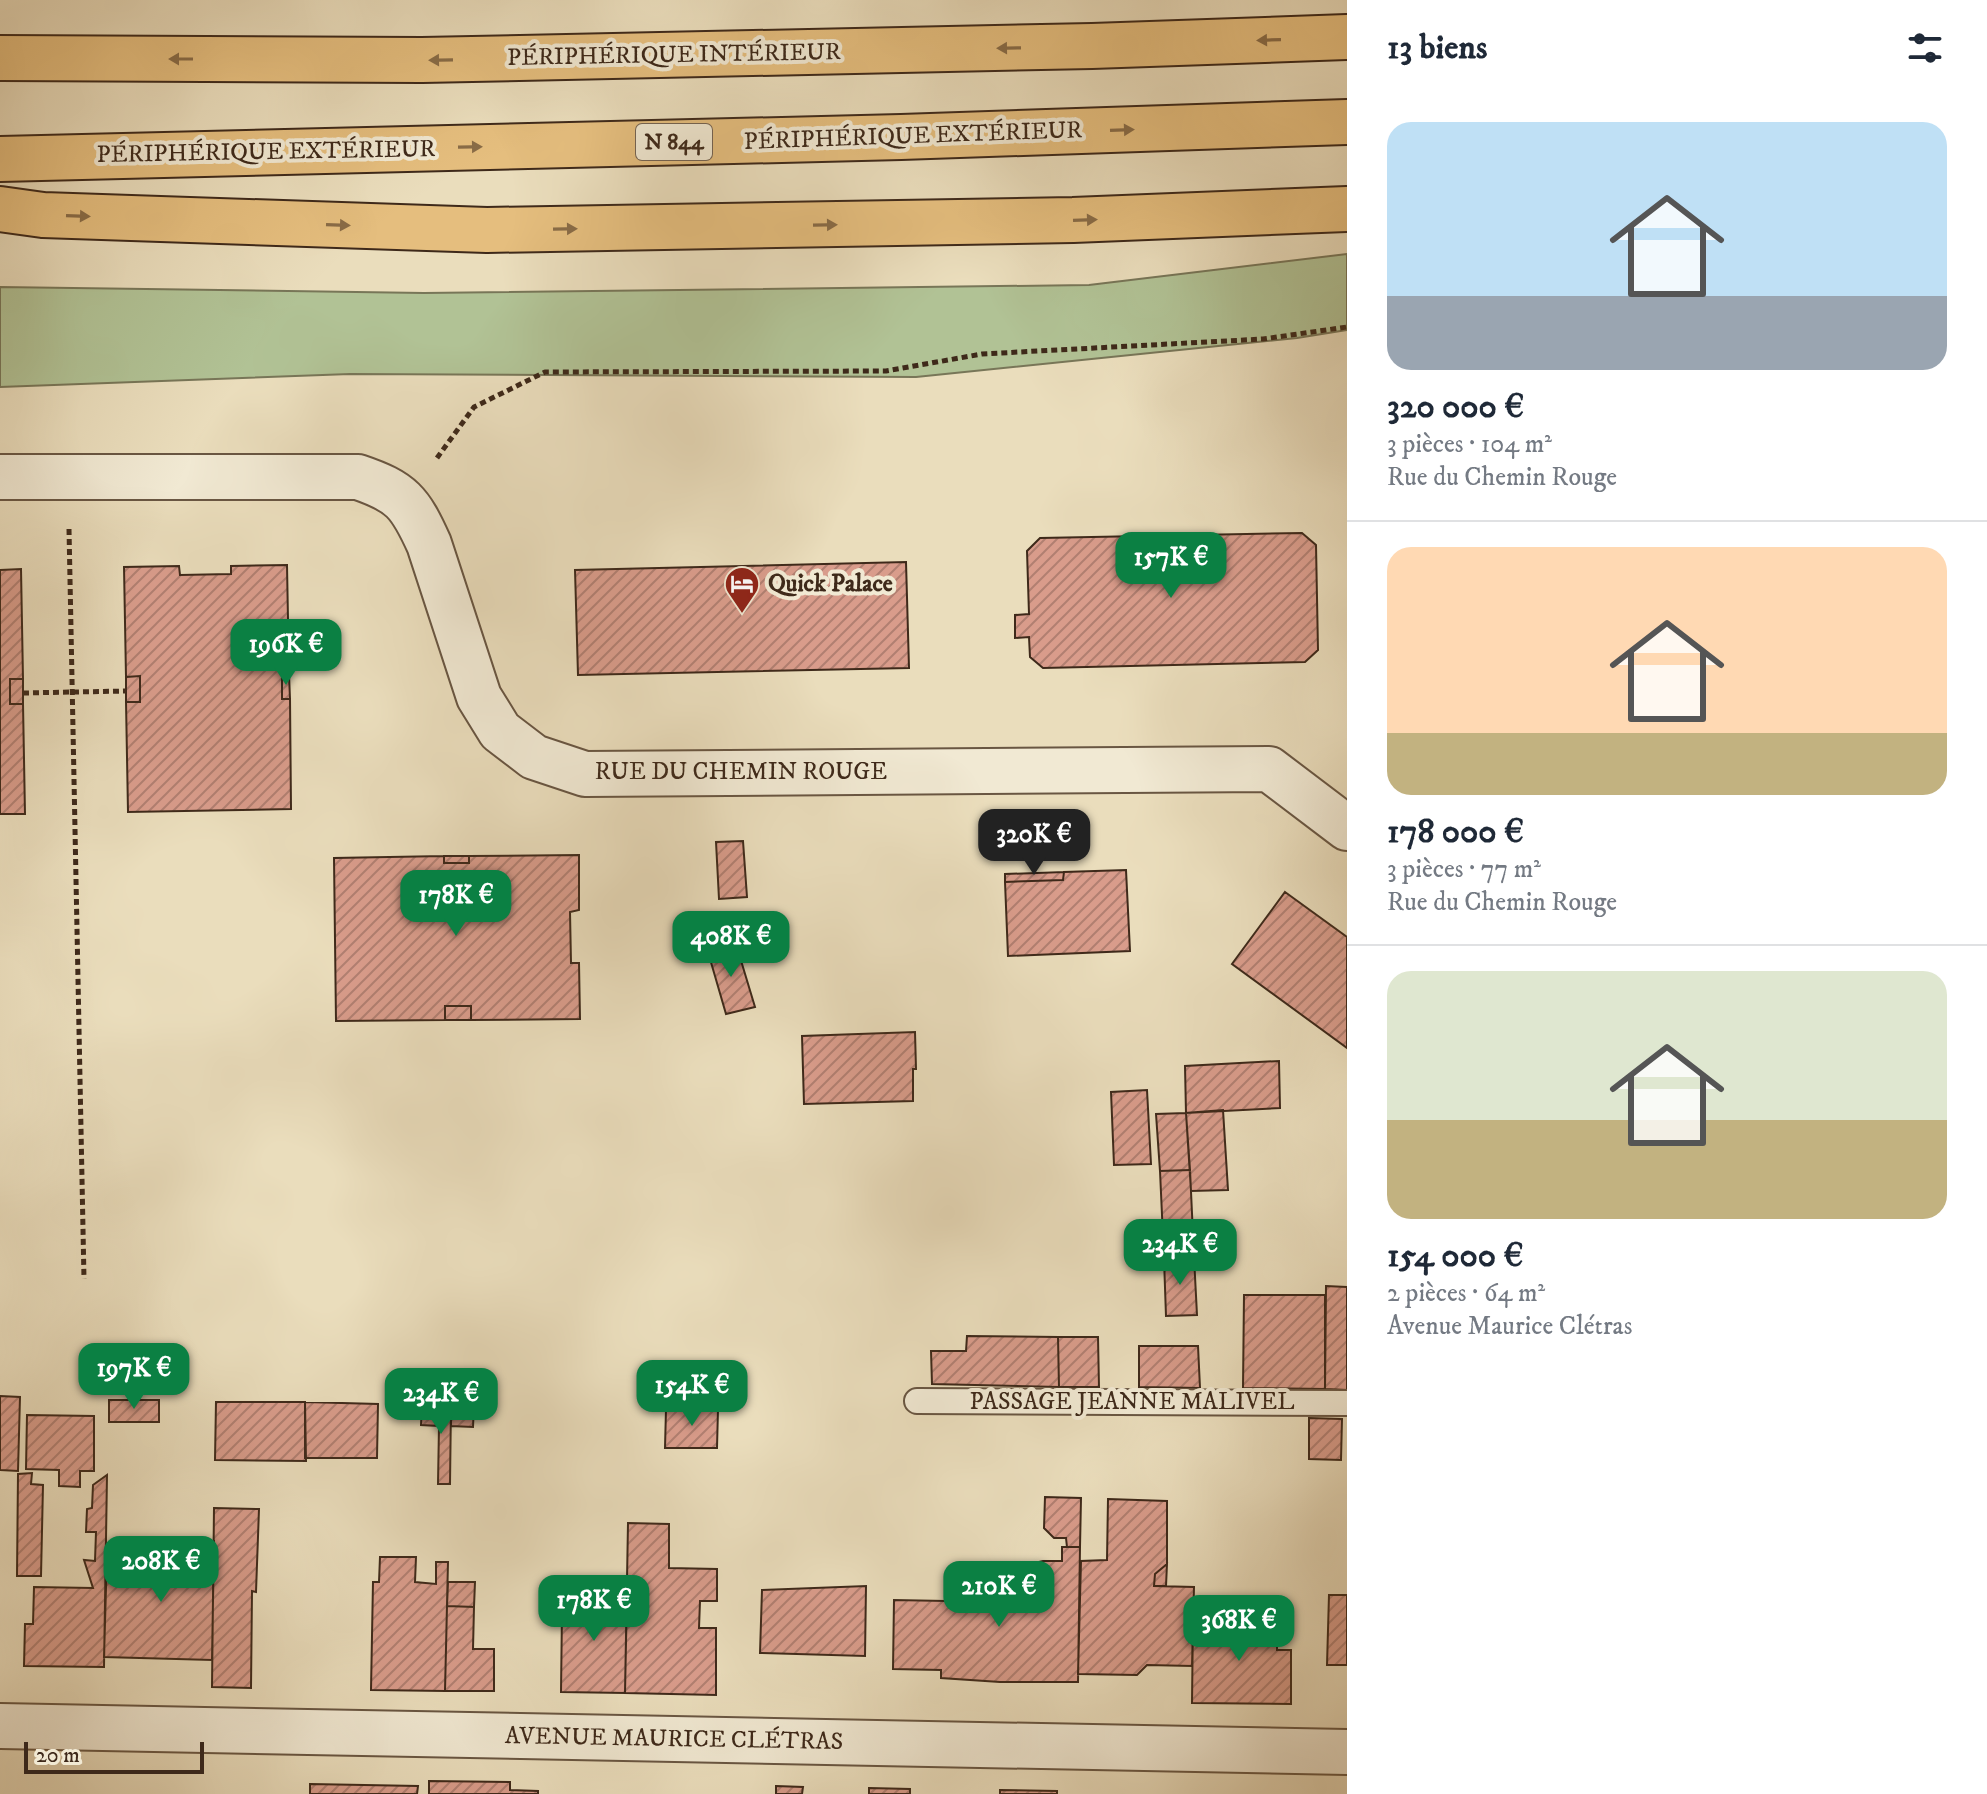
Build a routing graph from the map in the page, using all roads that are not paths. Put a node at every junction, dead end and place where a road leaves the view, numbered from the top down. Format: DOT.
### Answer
graph roads {
  1 [pos="1347,37"];
  2 [pos="0,58"];
  3 [pos="1347,122"];
  4 [pos="0,159"];
  5 [pos="0,209"];
  6 [pos="1347,209"];
  7 [pos="0,477"];
  8 [pos="1347,828"];
  9 [pos="917,1401"];
  10 [pos="1347,1403"];
  11 [pos="0,1726"];
  12 [pos="1347,1752"];
  1 -- 2 [label="highway, PÉRIPHÉRIQUE INTÉRIEUR, one-way"];
  4 -- 3 [label="highway, PÉRIPHÉRIQUE EXTÉRIEUR / N 844, one-way"];
  5 -- 6 [label="highway, one-way"];
  7 -- 8 [label="street, RUE DU CHEMIN ROUGE"];
  9 -- 10 [label="lane, PASSAGE JEANNE MALIVEL"];
  11 -- 12 [label="street, AVENUE MAURICE CLÉTRAS"];
}
